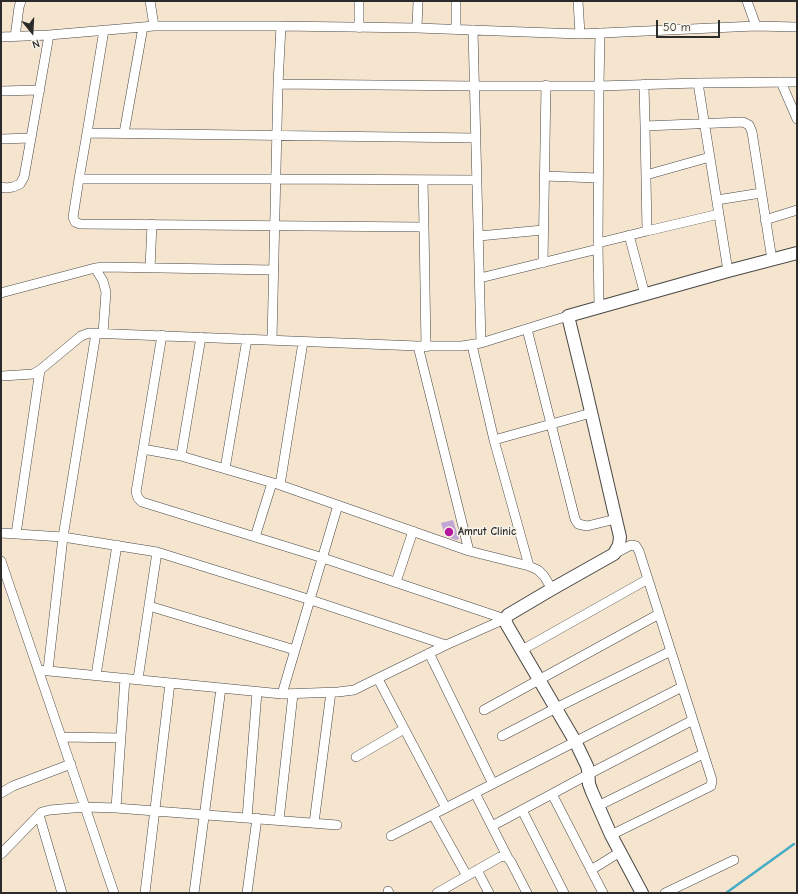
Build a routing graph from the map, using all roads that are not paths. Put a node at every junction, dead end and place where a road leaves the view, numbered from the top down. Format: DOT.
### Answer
graph roads {
  1 [pos="21,1"];
  2 [pos="359,1"];
  3 [pos="418,1"];
  4 [pos="456,1"];
  5 [pos="578,1"];
  6 [pos="747,1"];
  7 [pos="149,3"];
  8 [pos="154,26"];
  9 [pos="281,26"];
  10 [pos="756,26"];
  11 [pos="142,27"];
  12 [pos="797,27"];
  13 [pos="359,28"];
  14 [pos="417,28"];
  15 [pos="104,30"];
  16 [pos="456,30"];
  17 [pos="473,30"];
  18 [pos="600,33"];
  19 [pos="580,34"];
  20 [pos="49,35"];
  21 [pos="16,36"];
  22 [pos="1,37"];
  23 [pos="781,82"];
  24 [pos="797,82"];
  25 [pos="698,83"];
  26 [pos="278,84"];
  27 [pos="644,84"];
  28 [pos="474,86"];
  29 [pos="546,86"];
  30 [pos="599,86"];
  31 [pos="40,90"];
  32 [pos="1,91"];
  33 [pos="797,119"];
  34 [pos="704,123"];
  35 [pos="645,126"];
  36 [pos="87,133"];
  37 [pos="124,133"];
  38 [pos="277,135"];
  39 [pos="32,138"];
  40 [pos="476,138"];
  41 [pos="1,139"];
  42 [pos="710,157"];
  43 [pos="646,175"];
  44 [pos="544,176"];
  45 [pos="598,178"];
  46 [pos="79,179"];
  47 [pos="276,179"];
  48 [pos="423,180"];
  49 [pos="477,180"];
  50 [pos="1,187"];
  51 [pos="761,193"];
  52 [pos="717,200"];
  53 [pos="797,210"];
  54 [pos="719,214"];
  55 [pos="765,220"];
  56 [pos="152,224"];
  57 [pos="275,226"];
  58 [pos="424,227"];
  59 [pos="543,230"];
  60 [pos="647,231"];
  61 [pos="629,235"];
  62 [pos="478,236"];
  63 [pos="598,246"];
  64 [pos="797,254"];
  65 [pos="772,260"];
  66 [pos="543,263"];
  67 [pos="96,268"];
  68 [pos="150,268"];
  69 [pos="274,270"];
  70 [pos="728,271"];
  71 [pos="480,278"];
  72 [pos="1,293"];
  73 [pos="645,295"];
  74 [pos="599,308"];
  75 [pos="568,316"];
  76 [pos="527,329"];
  77 [pos="99,333"];
  78 [pos="162,335"];
  79 [pos="201,337"];
  80 [pos="247,339"];
  81 [pos="272,340"];
  82 [pos="303,342"];
  83 [pos="481,343"];
  84 [pos="472,345"];
  85 [pos="422,346"];
  86 [pos="40,370"];
  87 [pos="1,377"];
  88 [pos="591,413"];
  89 [pos="552,424"];
  90 [pos="494,440"];
  91 [pos="143,449"];
  92 [pos="181,456"];
  93 [pos="225,470"];
  94 [pos="276,484"];
  95 [pos="338,505"];
  96 [pos="616,519"];
  97 [pos="413,531"];
  98 [pos="1,533"];
  99 [pos="16,534"];
  100 [pos="64,537"];
  101 [pos="255,537"];
  102 [pos="117,546"];
  103 [pos="469,551"];
  104 [pos="157,552"];
  105 [pos="614,554"];
  106 [pos="323,558"];
  107 [pos="1,561"];
  108 [pos="529,566"];
  109 [pos="648,579"];
  110 [pos="396,582"];
  111 [pos="552,589"];
  112 [pos="310,600"];
  113 [pos="149,606"];
  114 [pos="659,614"];
  115 [pos="505,619"];
  116 [pos="446,645"];
  117 [pos="295,650"];
  118 [pos="522,650"];
  119 [pos="671,651"];
  120 [pos="429,654"];
  121 [pos="39,670"];
  122 [pos="48,670"];
  123 [pos="96,675"];
  124 [pos="125,678"];
  125 [pos="138,679"];
  126 [pos="378,679"];
  127 [pos="539,680"];
  128 [pos="170,682"];
  129 [pos="682,687"];
  130 [pos="221,688"];
  131 [pos="257,692"];
  132 [pos="331,692"];
  133 [pos="282,694"];
  134 [pos="293,694"];
  135 [pos="556,708"];
  136 [pos="484,710"];
  137 [pos="693,720"];
  138 [pos="404,728"];
  139 [pos="502,736"];
  140 [pos="62,737"];
  141 [pos="121,738"];
  142 [pos="575,742"];
  143 [pos="703,754"];
  144 [pos="356,757"];
  145 [pos="71,764"];
  146 [pos="589,774"];
  147 [pos="493,784"];
  148 [pos="1,793"];
  149 [pos="475,793"];
  150 [pos="552,794"];
  151 [pos="598,806"];
  152 [pos="85,807"];
  153 [pos="116,808"];
  154 [pos="446,808"];
  155 [pos="522,810"];
  156 [pos="155,811"];
  157 [pos="39,815"];
  158 [pos="204,815"];
  159 [pos="432,815"];
  160 [pos="246,818"];
  161 [pos="257,818"];
  162 [pos="279,820"];
  163 [pos="314,823"];
  164 [pos="337,824"];
  165 [pos="492,826"];
  166 [pos="611,835"];
  167 [pos="392,836"];
  168 [pos="620,852"];
  169 [pos="1,854"];
  170 [pos="508,858"];
  171 [pos="734,860"];
  172 [pos="477,870"];
  173 [pos="591,870"];
  174 [pos="467,876"];
  175 [pos="452,889"];
  176 [pos="62,893"];
  177 [pos="114,893"];
  178 [pos="145,893"];
  179 [pos="194,893"];
  180 [pos="247,893"];
  181 [pos="437,893"];
  182 [pos="489,893"];
  183 [pos="527,893"];
  184 [pos="564,893"];
  185 [pos="603,893"];
  186 [pos="642,893"];
  187 [pos="665,893"];
  1 -- 21 [label="street"];
  2 -- 13 [label="street"];
  3 -- 14 [label="street"];
  4 -- 16 [label="street"];
  5 -- 19 [label="street"];
  6 -- 10 [label="street"];
  7 -- 8 [label="street"];
  8 -- 9 [label="street"];
  8 -- 11 [label="street"];
  9 -- 13 [label="street"];
  9 -- 26 [label="street"];
  10 -- 12 [label="street"];
  10 -- 18 [label="street"];
  11 -- 15 [label="street"];
  11 -- 37 [label="street"];
  13 -- 14 [label="street"];
  14 -- 16 [label="street"];
  15 -- 20 [label="street"];
  15 -- 36 [label="street"];
  16 -- 17 [label="street"];
  17 -- 19 [label="street"];
  17 -- 28 [label="street"];
  18 -- 19 [label="street"];
  18 -- 30 [label="street"];
  20 -- 21 [label="street"];
  20 -- 31 [label="street"];
  21 -- 22 [label="street"];
  23 -- 24 [label="street"];
  23 -- 25 [label="street"];
  23 -- 33 [label="street"];
  25 -- 27 [label="street"];
  25 -- 34 [label="street"];
  26 -- 28 [label="street"];
  26 -- 38 [label="street"];
  27 -- 30 [label="street"];
  27 -- 35 [label="street"];
  28 -- 29 [label="street"];
  28 -- 40 [label="street"];
  29 -- 30 [label="street"];
  29 -- 44 [label="street"];
  30 -- 45 [label="street"];
  31 -- 32 [label="street"];
  31 -- 39 [label="street"];
  34 -- 35 [label="street"];
  34 -- 42 [label="street"];
  34 -- 51 [label="street"];
  35 -- 43 [label="street"];
  36 -- 37 [label="street"];
  36 -- 46 [label="street"];
  37 -- 38 [label="street"];
  38 -- 40 [label="street"];
  38 -- 47 [label="street"];
  39 -- 41 [label="street"];
  39 -- 50 [label="street"];
  40 -- 49 [label="street"];
  42 -- 43 [label="street"];
  42 -- 52 [label="street"];
  43 -- 60 [label="street"];
  44 -- 45 [label="street"];
  44 -- 59 [label="street"];
  45 -- 63 [label="street"];
  46 -- 47 [label="street"];
  46 -- 56 [label="street"];
  47 -- 48 [label="street"];
  47 -- 57 [label="street"];
  48 -- 49 [label="street"];
  48 -- 58 [label="street"];
  49 -- 62 [label="street"];
  51 -- 52 [label="street"];
  51 -- 55 [label="street"];
  52 -- 54 [label="street"];
  53 -- 55 [label="street"];
  54 -- 60 [label="street"];
  54 -- 70 [label="street"];
  55 -- 65 [label="street"];
  56 -- 57 [label="street"];
  56 -- 68 [label="street"];
  57 -- 58 [label="street"];
  57 -- 69 [label="street"];
  58 -- 85 [label="street"];
  59 -- 62 [label="street"];
  59 -- 66 [label="street"];
  60 -- 61 [label="street"];
  61 -- 63 [label="street"];
  61 -- 73 [label="street"];
  62 -- 71 [label="street"];
  63 -- 66 [label="street"];
  63 -- 74 [label="street"];
  64 -- 65 [label="street"];
  65 -- 70 [label="street"];
  66 -- 71 [label="street"];
  67 -- 68 [label="street"];
  67 -- 72 [label="street"];
  67 -- 77 [label="street"];
  68 -- 69 [label="street"];
  69 -- 81 [label="street"];
  70 -- 73 [label="street"];
  71 -- 83 [label="street"];
  73 -- 74 [label="street"];
  74 -- 75 [label="street"];
  75 -- 76 [label="street"];
  75 -- 88 [label="street"];
  76 -- 83 [label="street"];
  76 -- 89 [label="street"];
  77 -- 78 [label="street"];
  77 -- 86 [label="street"];
  77 -- 100 [label="street"];
  78 -- 79 [label="street"];
  78 -- 91 [label="street"];
  79 -- 80 [label="street"];
  79 -- 92 [label="street"];
  80 -- 81 [label="street"];
  80 -- 93 [label="street"];
  81 -- 82 [label="street"];
  82 -- 85 [label="street"];
  82 -- 94 [label="street"];
  83 -- 84 [label="street"];
  84 -- 85 [label="street"];
  84 -- 90 [label="street"];
  85 -- 103 [label="street"];
  86 -- 87 [label="street"];
  86 -- 99 [label="street"];
  88 -- 89 [label="street"];
  88 -- 96 [label="street"];
  89 -- 90 [label="street"];
  89 -- 96 [label="street"];
  90 -- 108 [label="street"];
  91 -- 92 [label="street"];
  91 -- 101 [label="street"];
  92 -- 93 [label="street"];
  93 -- 94 [label="street"];
  94 -- 95 [label="street"];
  94 -- 101 [label="street"];
  95 -- 97 [label="street"];
  95 -- 106 [label="street"];
  96 -- 105 [label="street"];
  97 -- 103 [label="street"];
  97 -- 110 [label="street"];
  98 -- 99 [label="street"];
  99 -- 100 [label="street"];
  100 -- 102 [label="street"];
  100 -- 122 [label="street"];
  101 -- 106 [label="street"];
  102 -- 104 [label="street"];
  102 -- 123 [label="street"];
  103 -- 108 [label="street"];
  104 -- 112 [label="street"];
  104 -- 113 [label="street"];
  105 -- 109 [label="street"];
  105 -- 111 [label="street"];
  106 -- 110 [label="street"];
  106 -- 112 [label="street"];
  107 -- 121 [label="street"];
  108 -- 111 [label="street"];
  109 -- 114 [label="street"];
  109 -- 118 [label="street"];
  110 -- 115 [label="street"];
  111 -- 115 [label="street"];
  112 -- 116 [label="street"];
  112 -- 117 [label="street"];
  113 -- 117 [label="street"];
  113 -- 125 [label="street"];
  114 -- 119 [label="street"];
  114 -- 127 [label="street"];
  115 -- 116 [label="street"];
  115 -- 118 [label="street"];
  116 -- 120 [label="street"];
  117 -- 133 [label="street"];
  118 -- 127 [label="street"];
  119 -- 129 [label="street"];
  119 -- 135 [label="street"];
  120 -- 126 [label="street"];
  120 -- 147 [label="street"];
  121 -- 122 [label="street"];
  121 -- 140 [label="street"];
  122 -- 123 [label="street"];
  123 -- 124 [label="street"];
  124 -- 125 [label="street"];
  124 -- 141 [label="street"];
  125 -- 128 [label="street"];
  126 -- 132 [label="street"];
  126 -- 138 [label="street"];
  127 -- 135 [label="street"];
  127 -- 136 [label="street"];
  128 -- 130 [label="street"];
  128 -- 156 [label="street"];
  129 -- 137 [label="street"];
  129 -- 142 [label="street"];
  130 -- 131 [label="street"];
  130 -- 158 [label="street"];
  131 -- 133 [label="street"];
  131 -- 160 [label="street"];
  132 -- 134 [label="street"];
  132 -- 163 [label="street"];
  133 -- 134 [label="street"];
  134 -- 162 [label="street"];
  135 -- 139 [label="street"];
  135 -- 142 [label="street"];
  137 -- 143 [label="street"];
  137 -- 146 [label="street"];
  138 -- 144 [label="street"];
  138 -- 154 [label="street"];
  140 -- 141 [label="street"];
  140 -- 145 [label="street"];
  141 -- 153 [label="street"];
  142 -- 146 [label="street"];
  142 -- 147 [label="street"];
  143 -- 151 [label="street"];
  143 -- 166 [label="street"];
  145 -- 148 [label="street"];
  145 -- 152 [label="street"];
  146 -- 150 [label="street"];
  146 -- 151 [label="street"];
  147 -- 149 [label="street"];
  149 -- 154 [label="street"];
  149 -- 165 [label="street"];
  150 -- 155 [label="street"];
  150 -- 173 [label="street"];
  151 -- 166 [label="street"];
  152 -- 153 [label="street"];
  152 -- 157 [label="street"];
  152 -- 177 [label="street"];
  153 -- 156 [label="street"];
  154 -- 159 [label="street"];
  155 -- 165 [label="street"];
  155 -- 184 [label="street"];
  156 -- 158 [label="street"];
  156 -- 178 [label="street"];
  157 -- 169 [label="street"];
  157 -- 176 [label="street"];
  158 -- 160 [label="street"];
  158 -- 179 [label="street"];
  159 -- 167 [label="street"];
  159 -- 174 [label="street"];
  160 -- 161 [label="street"];
  161 -- 162 [label="street"];
  161 -- 180 [label="street"];
  162 -- 163 [label="street"];
  163 -- 164 [label="street"];
  165 -- 170 [label="street"];
  166 -- 168 [label="street"];
  168 -- 173 [label="street"];
  168 -- 186 [label="street"];
  170 -- 172 [label="street"];
  170 -- 183 [label="street"];
  171 -- 187 [label="street"];
  172 -- 174 [label="street"];
  172 -- 182 [label="street"];
  173 -- 185 [label="street"];
  174 -- 175 [label="street"];
  175 -- 181 [label="street"];
}
